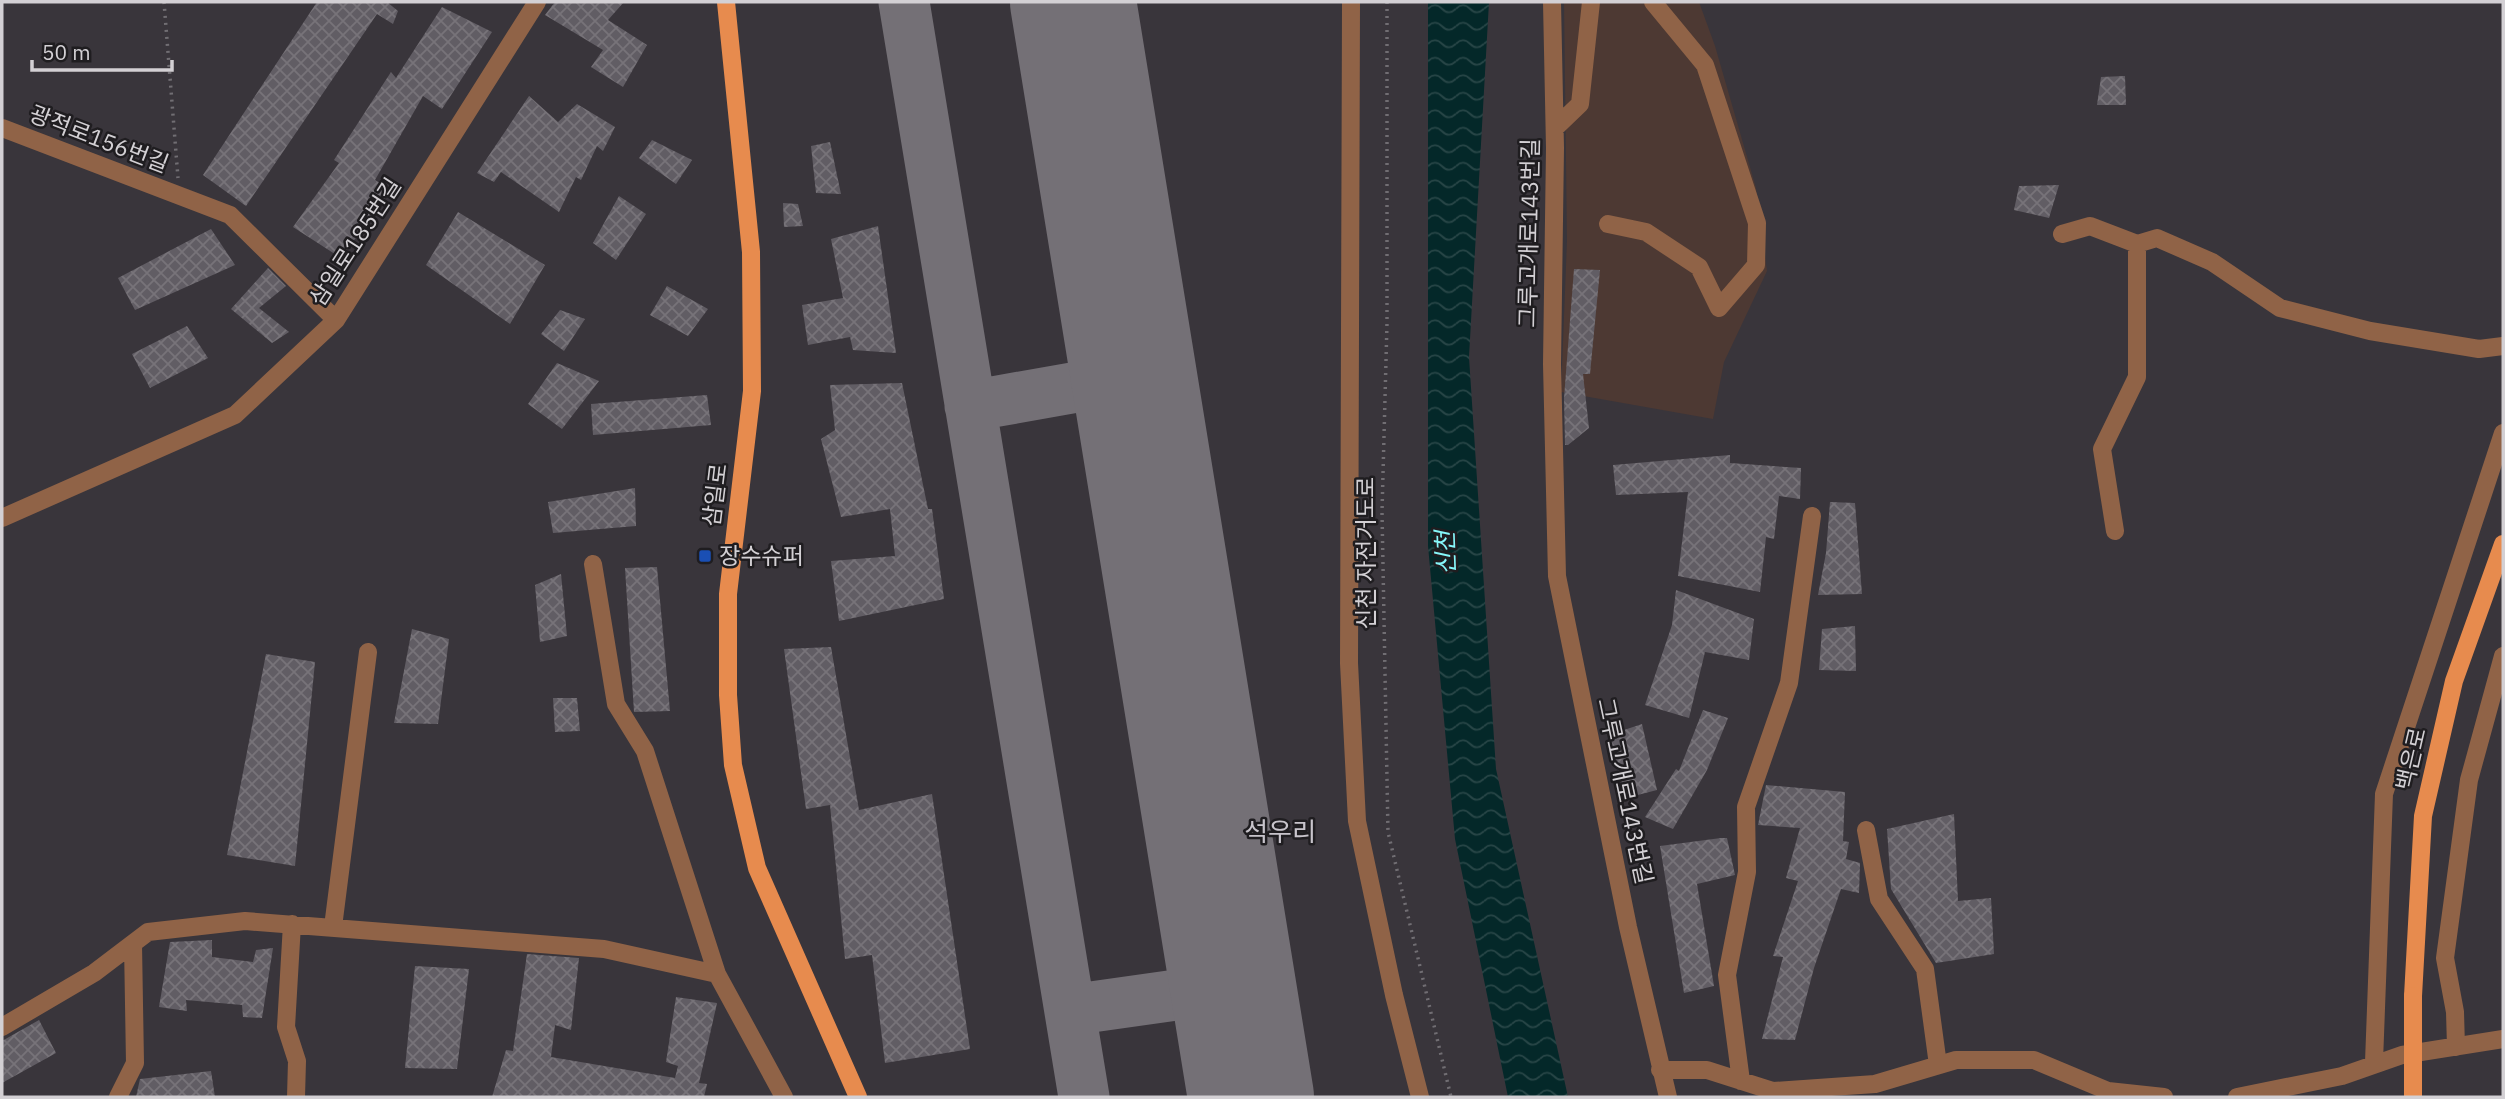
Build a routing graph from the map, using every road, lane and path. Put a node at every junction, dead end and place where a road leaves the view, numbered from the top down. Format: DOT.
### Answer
graph roads {
  1 [pos="164,2"];
  2 [pos="537,2"];
  3 [pos="726,2"];
  4 [pos="1352,2"];
  5 [pos="1387,2"];
  6 [pos="1552,2"];
  7 [pos="1591,2"];
  8 [pos="1655,3"];
  9 [pos="2,128"];
  10 [pos="1555,128"];
  11 [pos="180,195"];
  12 [pos="1608,224"];
  13 [pos="2062,234"];
  14 [pos="2137,244"];
  15 [pos="336,320"];
  16 [pos="2503,346"];
  17 [pos="2503,433"];
  18 [pos="1812,516"];
  19 [pos="2,518"];
  20 [pos="2115,531"];
  21 [pos="2503,544"];
  22 [pos="593,564"];
  23 [pos="368,652"];
  24 [pos="2503,656"];
  25 [pos="1866,830"];
  26 [pos="292,924"];
  27 [pos="333,927"];
  28 [pos="132,944"];
  29 [pos="717,974"];
  30 [pos="2,1027"];
  31 [pos="2503,1039"];
  32 [pos="2456,1047"];
  33 [pos="2374,1062"];
  34 [pos="1938,1065"];
  35 [pos="1660,1070"];
  36 [pos="1741,1081"];
  37 [pos="118,1097"];
  38 [pos="296,1097"];
  39 [pos="784,1097"];
  40 [pos="858,1097"];
  41 [pos="1420,1097"];
  42 [pos="1451,1097"];
  43 [pos="1668,1097"];
  44 [pos="2164,1097"];
  45 [pos="2237,1097"];
  46 [pos="2413,1097"];
  1 -- 11 [label="path"];
  2 -- 15 [label="street, 삼일로185번길"];
  3 -- 40 [label="main road, 삼일로"];
  4 -- 41 [label="street"];
  5 -- 42 [label="path, 신천 자전거도로"];
  6 -- 10 [label="street, 그루고개로143번길"];
  7 -- 10 [label="street"];
  8 -- 12 [label="street"];
  9 -- 11 [label="street, 광적로156번길"];
  10 -- 35 [label="street, 그루고개로143번길"];
  11 -- 15 [label="street, 광적로156번길"];
  13 -- 14 [label="street"];
  14 -- 16 [label="street"];
  14 -- 20 [label="street"];
  15 -- 19 [label="street, 삼일로185번길"];
  17 -- 33 [label="street"];
  18 -- 36 [label="street"];
  21 -- 46 [label="main road, 백은로, bridge"];
  22 -- 29 [label="street"];
  23 -- 27 [label="street"];
  24 -- 32 [label="street"];
  25 -- 34 [label="street"];
  26 -- 27 [label="street"];
  26 -- 28 [label="street"];
  26 -- 38 [label="street"];
  27 -- 29 [label="street"];
  28 -- 30 [label="street"];
  28 -- 37 [label="street"];
  29 -- 39 [label="street"];
  31 -- 32 [label="street"];
  32 -- 33 [label="street"];
  33 -- 45 [label="street"];
  34 -- 36 [label="street"];
  34 -- 44 [label="street"];
  35 -- 36 [label="street"];
  35 -- 43 [label="street, 그루고개로143번길"];
}
